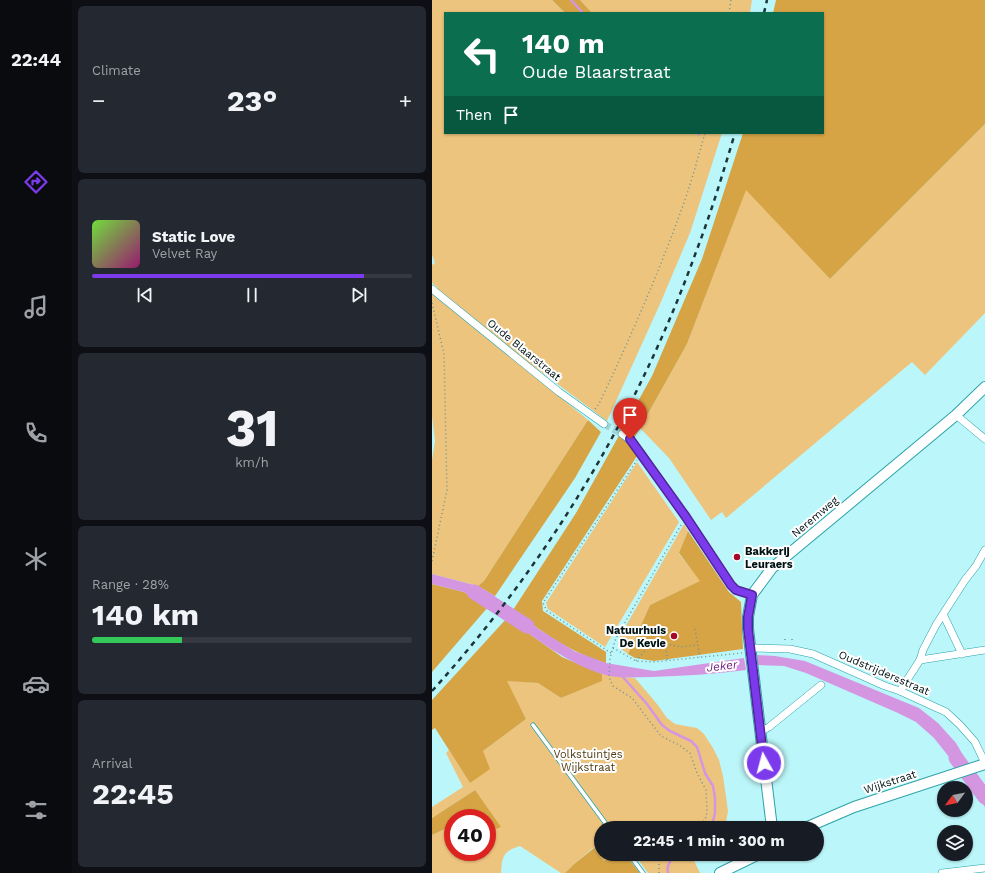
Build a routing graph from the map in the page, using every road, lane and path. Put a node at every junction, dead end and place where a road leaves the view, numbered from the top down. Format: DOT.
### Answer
graph roads {
  1 [pos="730,0"];
  2 [pos="729,12"];
  3 [pos="705,134"];
  4 [pos="432,289"];
  5 [pos="432,303"];
  6 [pos="985,387"];
  7 [pos="590,415"];
  8 [pos="956,415"];
  9 [pos="604,424"];
  10 [pos="622,434"];
  11 [pos="985,439"];
  12 [pos="641,454"];
  13 [pos="686,517"];
  14 [pos="985,550"];
  15 [pos="432,561"];
  16 [pos="985,561"];
  17 [pos="976,566"];
  18 [pos="752,595"];
  19 [pos="944,616"];
  20 [pos="695,629"];
  21 [pos="786,636"];
  22 [pos="792,636"];
  23 [pos="659,640"];
  24 [pos="785,640"];
  25 [pos="792,640"];
  26 [pos="698,645"];
  27 [pos="612,648"];
  28 [pos="985,650"];
  29 [pos="750,652"];
  30 [pos="611,653"];
  31 [pos="962,654"];
  32 [pos="700,657"];
  33 [pos="668,660"];
  34 [pos="920,660"];
  35 [pos="636,661"];
  36 [pos="821,685"];
  37 [pos="900,691"];
  38 [pos="533,726"];
  39 [pos="760,732"];
  40 [pos="985,763"];
  41 [pos="604,821"];
  42 [pos="704,821"];
  43 [pos="771,821"];
  44 [pos="821,821"];
  45 [pos="634,861"];
  46 [pos="660,861"];
  47 [pos="745,861"];
  48 [pos="985,868"];
  49 [pos="643,873"];
  50 [pos="659,873"];
  51 [pos="720,873"];
  52 [pos="942,873"];
  1 -- 2 [label="path"];
  3 -- 7 [label="path"];
  4 -- 7 [label="street, Oude Blaarstraat"];
  5 -- 15 [label="path"];
  6 -- 8 [label="street, Neremweg"];
  7 -- 9 [label="street, Oude Blaarstraat"];
  8 -- 11 [label="street"];
  8 -- 18 [label="street, Neremweg"];
  10 -- 12 [label="street"];
  12 -- 13 [label="street"];
  12 -- 30 [label="path"];
  13 -- 18 [label="street"];
  13 -- 27 [label="path"];
  14 -- 17 [label="street"];
  16 -- 17 [label="street"];
  17 -- 19 [label="street"];
  18 -- 29 [label="street, Neremweg"];
  19 -- 31 [label="street"];
  19 -- 34 [label="street"];
  20 -- 26 [label="path"];
  21 -- 24 [label="path"];
  22 -- 25 [label="path"];
  23 -- 35 [label="path"];
  26 -- 32 [label="path"];
  26 -- 33 [label="path"];
  27 -- 30 [label="path"];
  27 -- 35 [label="path"];
  28 -- 31 [label="street"];
  29 -- 32 [label="path"];
  29 -- 37 [label="street, Oudstrijdersstraat"];
  29 -- 39 [label="street, Neremweg"];
  30 -- 42 [label="path"];
  31 -- 34 [label="street"];
  32 -- 33 [label="path"];
  33 -- 35 [label="path"];
  34 -- 37 [label="street"];
  36 -- 39 [label="street"];
  37 -- 40 [label="street, Oudstrijdersstraat"];
  38 -- 41 [label="lane"];
  39 -- 43 [label="street, Neremweg"];
  40 -- 44 [label="street, Wijkstraat"];
  45 -- 49 [label="lane"];
  46 -- 50 [label="path"];
  47 -- 51 [label="street"];
  48 -- 52 [label="street"];
}
